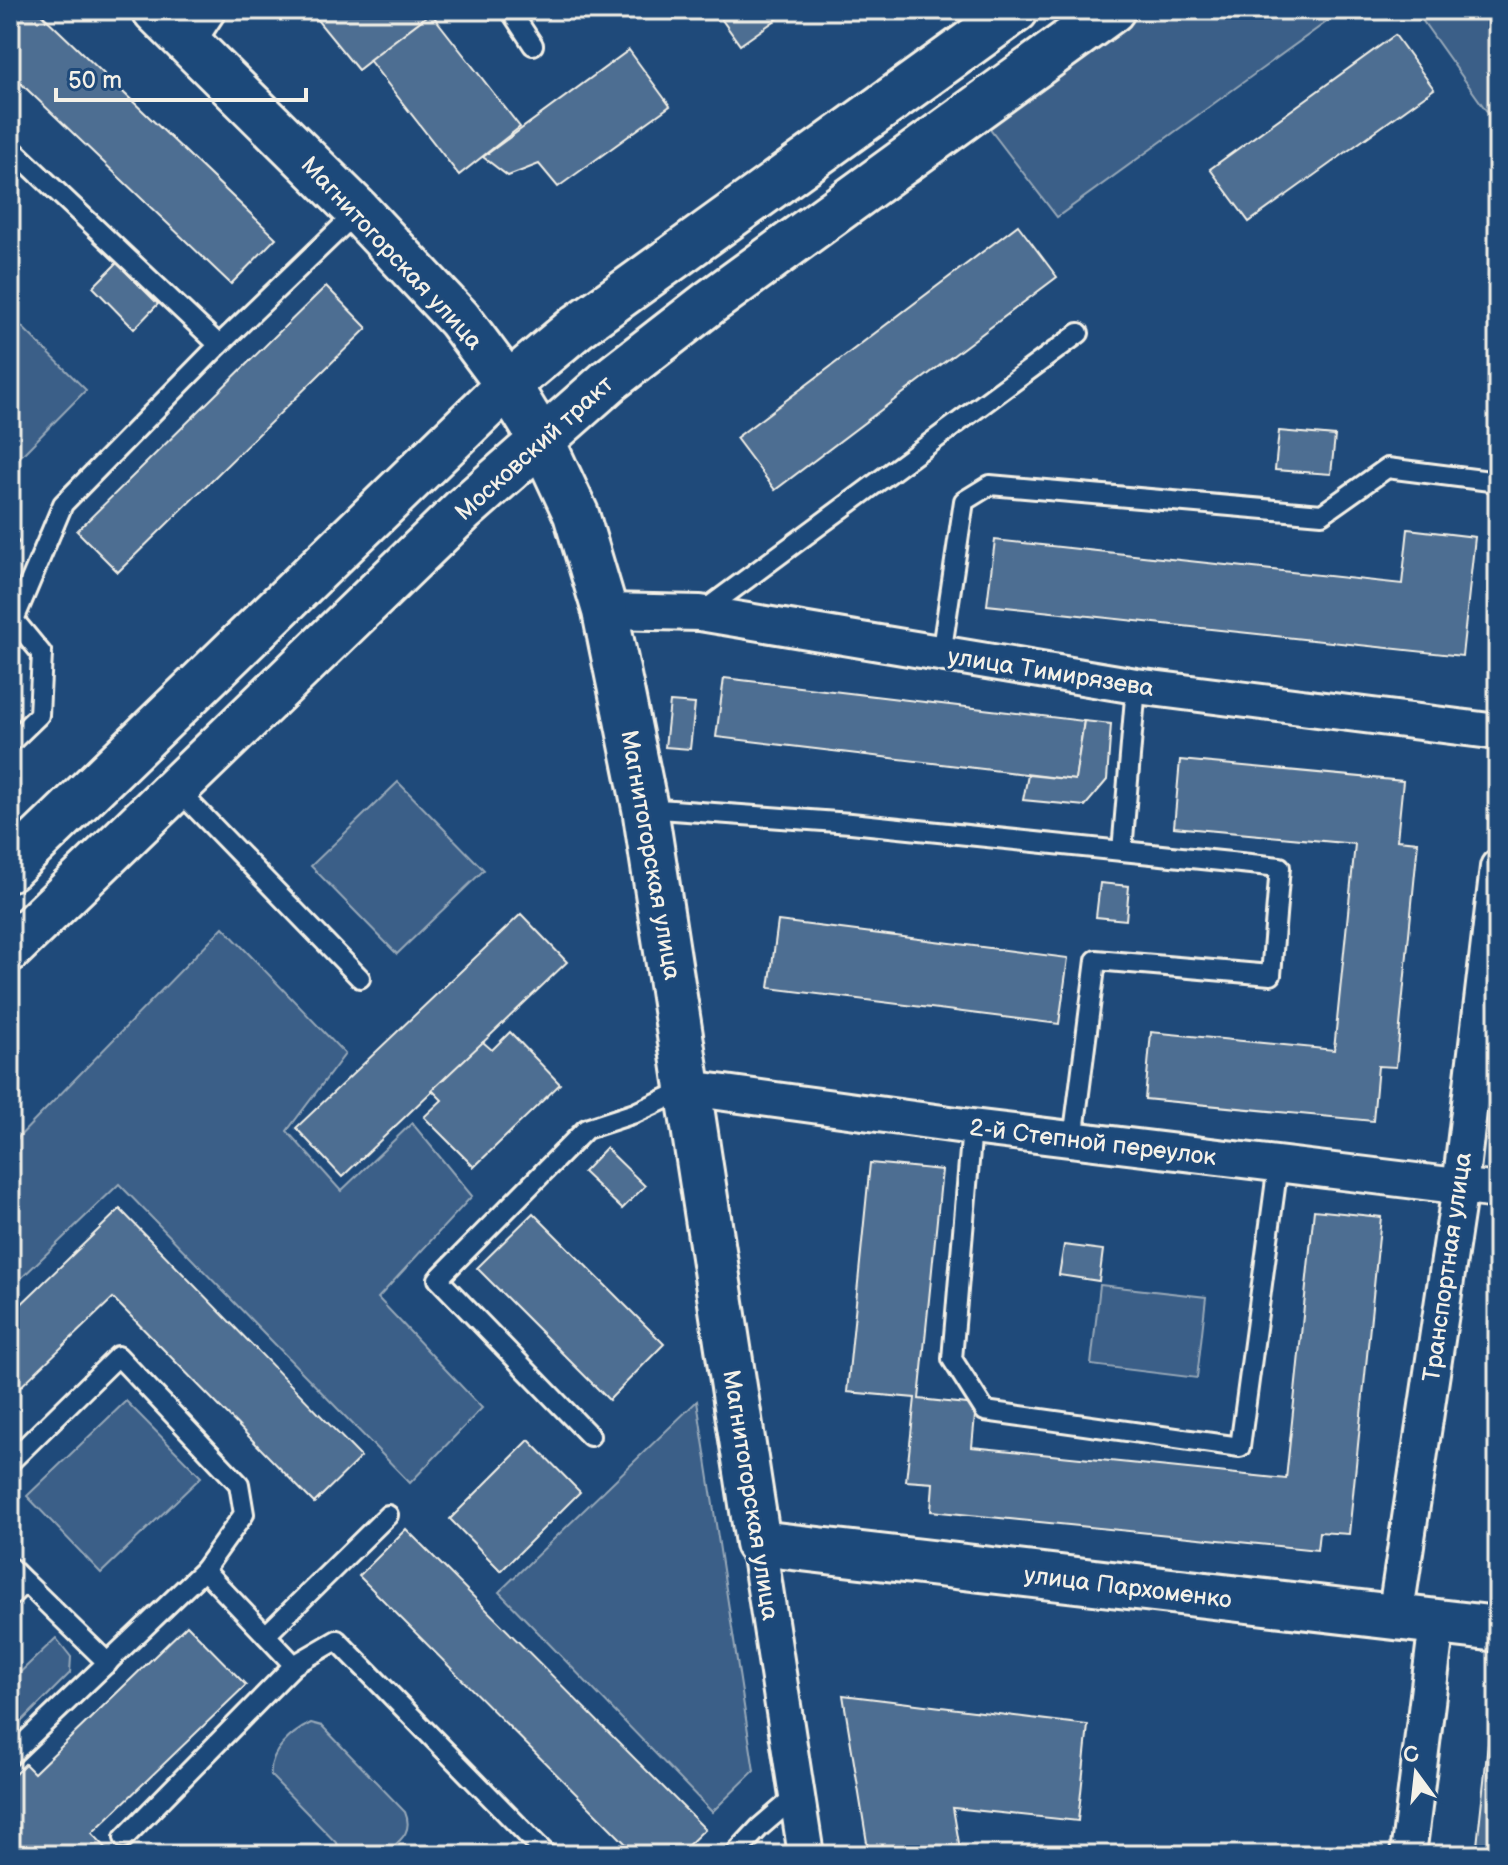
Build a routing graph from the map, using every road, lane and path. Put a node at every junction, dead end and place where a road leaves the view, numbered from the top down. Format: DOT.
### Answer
graph roads {
  1 [pos="155,10"];
  2 [pos="510,10"];
  3 [pos="1112,10"];
  4 [pos="991,22"];
  5 [pos="198,26"];
  6 [pos="533,45"];
  7 [pos="10,147"];
  8 [pos="358,211"];
  9 [pos="1079,333"];
  10 [pos="219,345"];
  11 [pos="508,385"];
  12 [pos="541,439"];
  13 [pos="1498,482"];
  14 [pos="605,611"];
  15 [pos="700,613"];
  16 [pos="12,618"];
  17 [pos="941,655"];
  18 [pos="1136,686"];
  19 [pos="1498,732"];
  20 [pos="10,743"];
  21 [pos="176,788"];
  22 [pos="645,808"];
  23 [pos="1122,851"];
  24 [pos="1498,867"];
  25 [pos="10,868"];
  26 [pos="10,949"];
  27 [pos="360,978"];
  28 [pos="689,1088"];
  29 [pos="972,1127"];
  30 [pos="1073,1140"];
  31 [pos="1278,1165"];
  32 [pos="1460,1187"];
  33 [pos="1498,1191"];
  34 [pos="590,1436"];
  35 [pos="10,1462"];
  36 [pos="388,1515"];
  37 [pos="758,1543"];
  38 [pos="10,1567"];
  39 [pos="204,1570"];
  40 [pos="25,1582"];
  41 [pos="10,1597"];
  42 [pos="1395,1618"];
  43 [pos="1437,1623"];
  44 [pos="1498,1629"];
  45 [pos="266,1635"];
  46 [pos="108,1663"];
  47 [pos="294,1665"];
  48 [pos="10,1756"];
  49 [pos="796,1796"];
  50 [pos="124,1838"];
  51 [pos="547,1855"];
  52 [pos="734,1855"];
  53 [pos="806,1855"];
  54 [pos="1408,1855"];
  1 -- 5 [label="main road, Магнитогорская улица"];
  2 -- 6 [label="lane"];
  3 -- 12 [label="main road, Московский тракт"];
  4 -- 11 [label="main road"];
  5 -- 8 [label="main road, Магнитогорская улица"];
  7 -- 10 [label="lane"];
  8 -- 10 [label="lane"];
  8 -- 11 [label="main road, Магнитогорская улица"];
  9 -- 15 [label="lane"];
  10 -- 16 [label="lane"];
  11 -- 12 [label="main road, Магнитогорская улица"];
  11 -- 25 [label="main road"];
  12 -- 14 [label="main road, Магнитогорская улица"];
  12 -- 21 [label="main road, Московский тракт"];
  13 -- 17 [label="lane"];
  14 -- 15 [label="street, улица Тимирязева"];
  14 -- 22 [label="main road, Магнитогорская улица"];
  15 -- 17 [label="street, улица Тимирязева"];
  16 -- 20 [label="lane"];
  17 -- 18 [label="street, улица Тимирязева"];
  18 -- 19 [label="street, улица Тимирязева"];
  18 -- 23 [label="lane"];
  21 -- 26 [label="main road, Московский тракт"];
  21 -- 27 [label="lane"];
  22 -- 23 [label="lane"];
  22 -- 28 [label="main road, Магнитогорская улица"];
  23 -- 30 [label="lane"];
  24 -- 32 [label="street, Транспортная улица"];
  28 -- 29 [label="street, 2-й Степной переулок"];
  28 -- 34 [label="lane"];
  28 -- 37 [label="main road, Магнитогорская улица"];
  29 -- 30 [label="street, 2-й Степной переулок"];
  29 -- 31 [label="lane"];
  30 -- 31 [label="street, 2-й Степной переулок"];
  31 -- 32 [label="street, 2-й Степной переулок"];
  32 -- 33 [label="street, 2-й Степной переулок"];
  32 -- 42 [label="street, Транспортная улица"];
  35 -- 39 [label="lane"];
  36 -- 45 [label="lane"];
  37 -- 42 [label="main road, улица Пархоменко"];
  37 -- 49 [label="street, Магнитогорская улица"];
  38 -- 40 [label="lane"];
  39 -- 45 [label="lane"];
  39 -- 46 [label="lane"];
  40 -- 41 [label="lane"];
  40 -- 46 [label="lane"];
  42 -- 43 [label="main road, улица Пархоменко"];
  43 -- 44 [label="main road, улица Пархоменко"];
  43 -- 54 [label="street"];
  45 -- 47 [label="lane"];
  46 -- 48 [label="lane"];
  47 -- 50 [label="lane"];
  47 -- 51 [label="lane"];
  49 -- 52 [label="lane"];
  49 -- 53 [label="street, Магнитогорская улица"];
}
